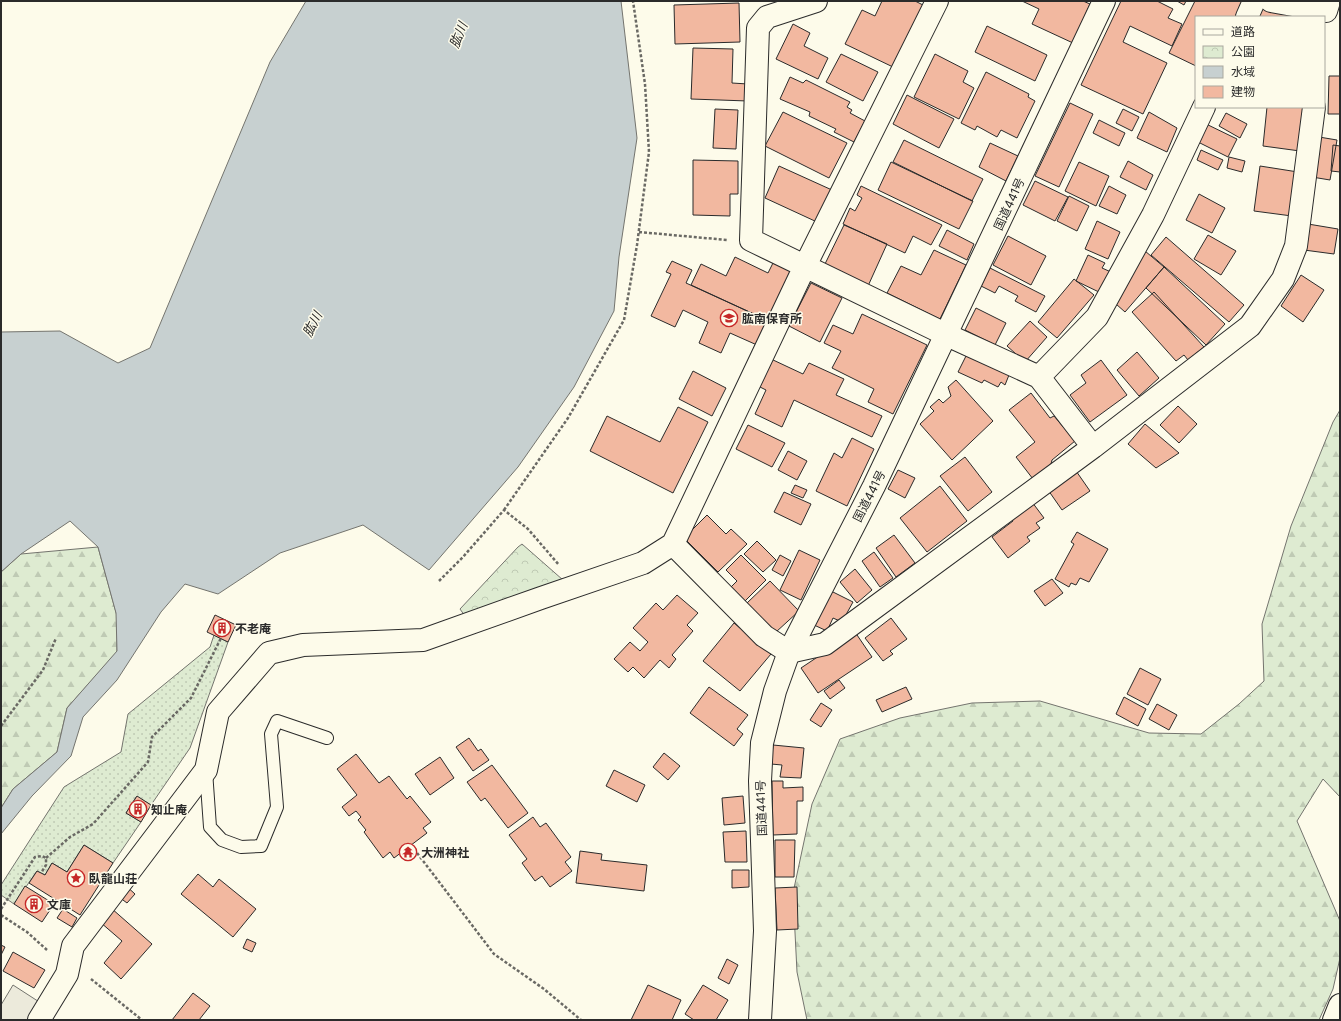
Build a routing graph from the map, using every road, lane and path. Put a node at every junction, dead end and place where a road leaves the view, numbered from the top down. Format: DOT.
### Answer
graph roads {
  1 [pos="633,1"];
  2 [pos="816,1"];
  3 [pos="937,1"];
  4 [pos="1254,1"];
  5 [pos="1271,1"];
  6 [pos="1103,2"];
  7 [pos="1326,13"];
  8 [pos="1247,16"];
  9 [pos="1204,108"];
  10 [pos="1314,108"];
  11 [pos="639,232"];
  12 [pos="751,240"];
  13 [pos="805,266"];
  14 [pos="947,335"];
  15 [pos="1039,377"];
  16 [pos="1092,447"];
  17 [pos="504,510"];
  18 [pos="673,544"];
  19 [pos="562,569"];
  20 [pos="439,581"];
  21 [pos="56,638"];
  22 [pos="221,638"];
  23 [pos="789,652"];
  24 [pos="1,726"];
  25 [pos="327,738"];
  26 [pos="206,770"];
  27 [pos="414,849"];
  28 [pos="46,858"];
  29 [pos="42,873"];
  30 [pos="1,909"];
  31 [pos="1,915"];
  32 [pos="27,932"];
  33 [pos="70,963"];
  34 [pos="1340,1005"];
  35 [pos="39,1020"];
  36 [pos="142,1020"];
  37 [pos="581,1020"];
  38 [pos="760,1020"];
  39 [pos="1334,1020"];
  1 -- 11 [label="path"];
  2 -- 12 [label="main road"];
  3 -- 13 [label="main road"];
  4 -- 8 [label="main road"];
  5 -- 7 [label="main road"];
  6 -- 14 [label="main road, 国道441号"];
  9 -- 15 [label="main road"];
  10 -- 16 [label="main road"];
  11 -- 12 [label="path"];
  11 -- 17 [label="path"];
  12 -- 13 [label="main road"];
  13 -- 14 [label="main road"];
  13 -- 18 [label="main road"];
  14 -- 15 [label="main road"];
  14 -- 23 [label="main road, 国道441号"];
  15 -- 16 [label="main road"];
  16 -- 23 [label="main road"];
  17 -- 19 [label="path"];
  17 -- 20 [label="path"];
  18 -- 23 [label="main road"];
  18 -- 26 [label="main road"];
  21 -- 24 [label="path"];
  22 -- 28 [label="path"];
  23 -- 38 [label="main road, 国道441号"];
  25 -- 26 [label="lane"];
  26 -- 33 [label="main road"];
  27 -- 37 [label="path"];
  28 -- 29 [label="path"];
  28 -- 30 [label="path"];
  31 -- 32 [label="path"];
  33 -- 35 [label="main road"];
  33 -- 36 [label="path"];
  34 -- 39 [label="main road"];
}
